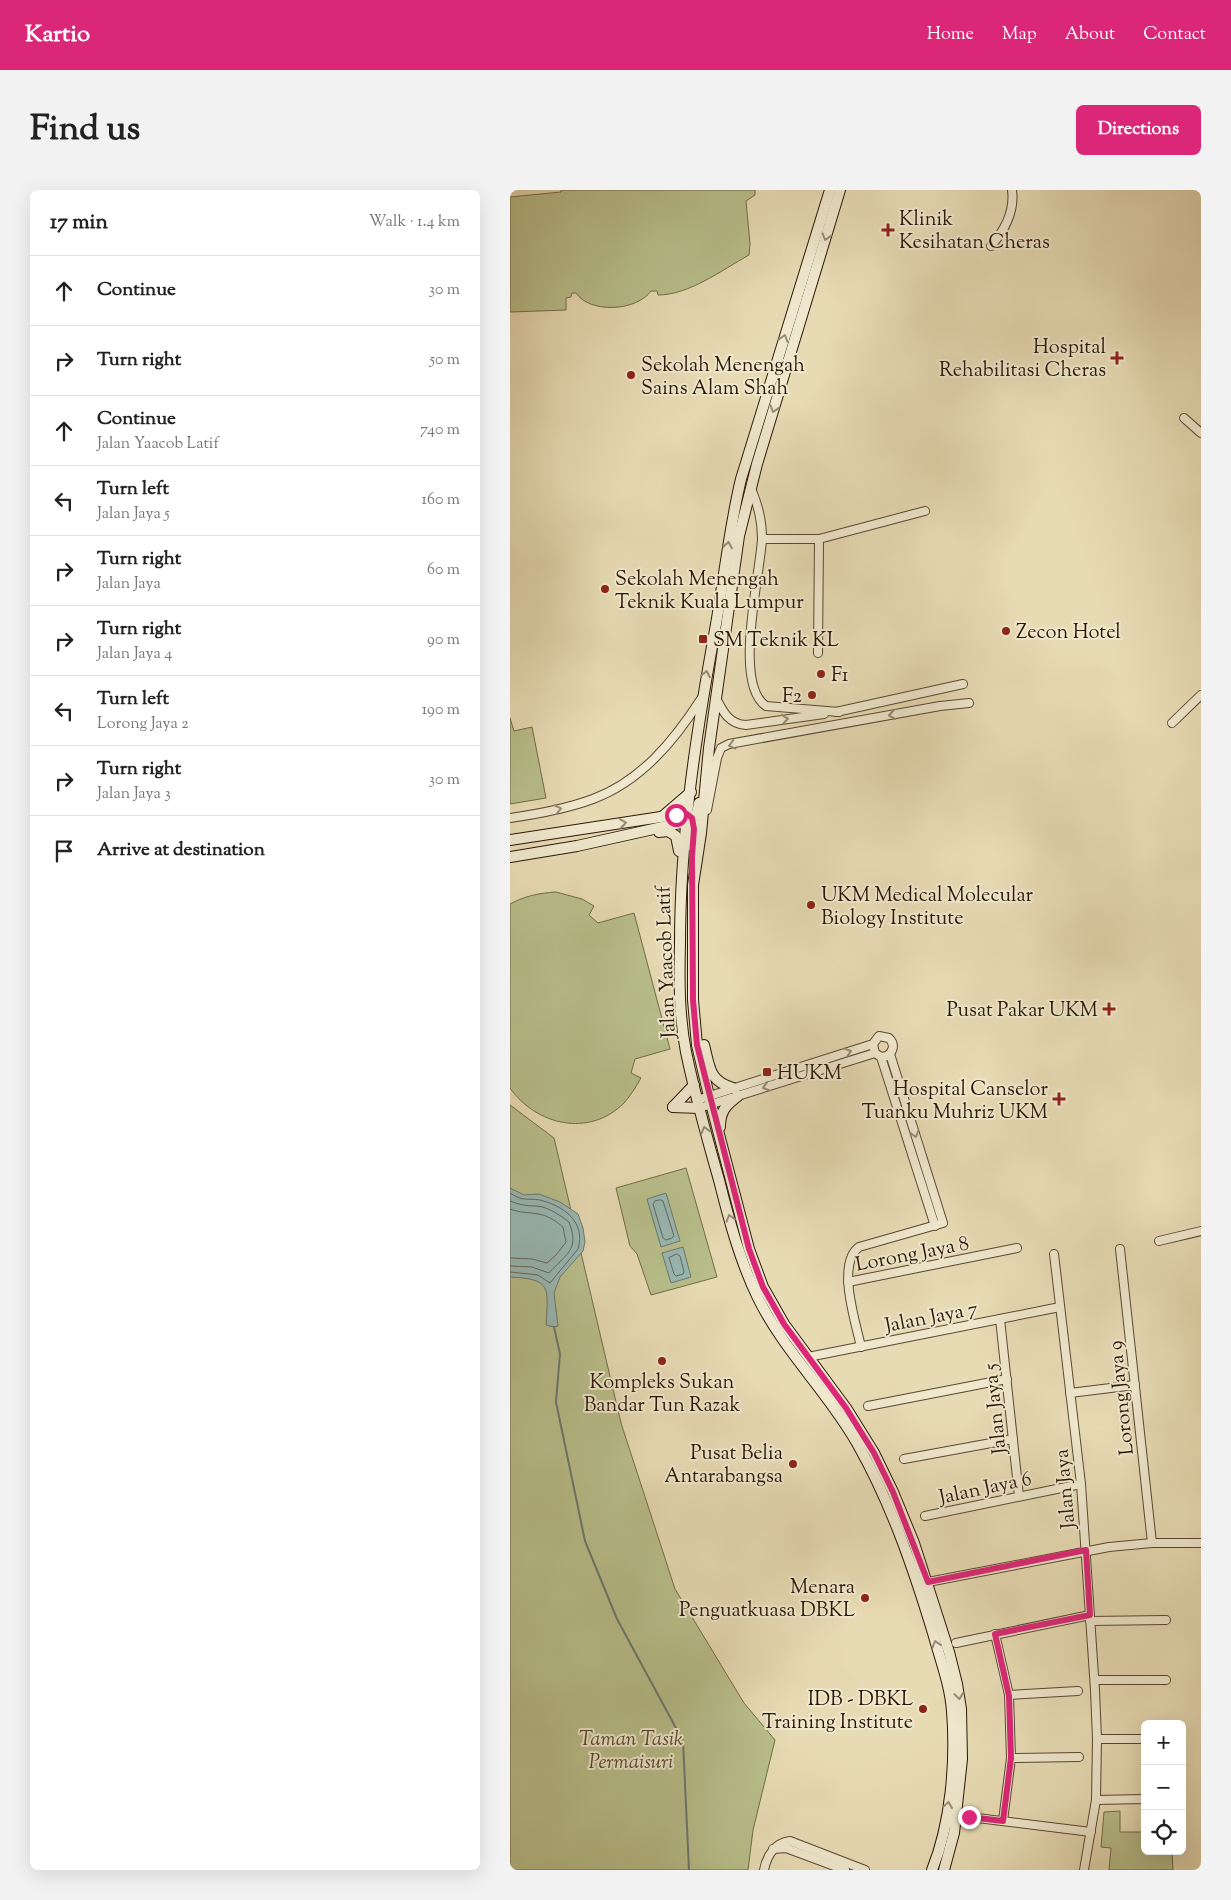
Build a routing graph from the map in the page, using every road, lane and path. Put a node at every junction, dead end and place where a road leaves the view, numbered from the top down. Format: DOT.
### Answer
graph roads {
  1 [pos="830,190"];
  2 [pos="840,190"];
  3 [pos="1012,190"];
  4 [pos="990,246"];
  5 [pos="1184,418"];
  6 [pos="1201,433"];
  7 [pos="750,488"];
  8 [pos="925,512"];
  9 [pos="762,539"];
  10 [pos="819,539"];
  11 [pos="818,652"];
  12 [pos="963,684"];
  13 [pos="1201,695"];
  14 [pos="702,698"];
  15 [pos="716,698"];
  16 [pos="969,703"];
  17 [pos="839,712"];
  18 [pos="1172,723"];
  19 [pos="709,748"];
  20 [pos="691,792"];
  21 [pos="662,817"];
  22 [pos="510,818"];
  23 [pos="688,818"];
  24 [pos="701,833"];
  25 [pos="631,835"];
  26 [pos="541,837"];
  27 [pos="510,840"];
  28 [pos="544,852"];
  29 [pos="510,857"];
  30 [pos="681,866"];
  31 [pos="692,885"];
  32 [pos="693,1000"];
  33 [pos="872,1044"];
  34 [pos="890,1054"];
  35 [pos="878,1055"];
  36 [pos="694,1086"];
  37 [pos="736,1092"];
  38 [pos="710,1100"];
  39 [pos="698,1104"];
  40 [pos="720,1138"];
  41 [pos="935,1226"];
  42 [pos="1201,1231"];
  43 [pos="1159,1241"];
  44 [pos="1017,1248"];
  45 [pos="1120,1249"];
  46 [pos="1054,1254"];
  47 [pos="848,1282"];
  48 [pos="1060,1307"];
  49 [pos="1000,1319"];
  50 [pos="861,1347"];
  51 [pos="808,1357"];
  52 [pos="1007,1379"];
  53 [pos="1135,1385"];
  54 [pos="1070,1393"];
  55 [pos="868,1406"];
  56 [pos="1013,1439"];
  57 [pos="904,1459"];
  58 [pos="1081,1484"];
  59 [pos="1019,1496"];
  60 [pos="924,1516"];
  61 [pos="1152,1543"];
  62 [pos="1201,1543"];
  63 [pos="1086,1550"];
  64 [pos="928,1582"];
  65 [pos="1090,1618"];
  66 [pos="1166,1620"];
  67 [pos="995,1634"];
  68 [pos="956,1643"];
  69 [pos="1094,1680"];
  70 [pos="1166,1680"];
  71 [pos="1078,1691"];
  72 [pos="1009,1696"];
  73 [pos="1097,1739"];
  74 [pos="1141,1739"];
  75 [pos="1079,1757"];
  76 [pos="1011,1758"];
  77 [pos="1141,1799"];
  78 [pos="1096,1800"];
  79 [pos="969,1817"];
  80 [pos="1003,1821"];
  81 [pos="1091,1832"];
  82 [pos="773,1849"];
  83 [pos="939,1852"];
  84 [pos="764,1870"];
  85 [pos="845,1870"];
  86 [pos="865,1870"];
  87 [pos="924,1870"];
  88 [pos="932,1870"];
  89 [pos="944,1870"];
  90 [pos="1084,1870"];
  14 -- 1 [label="street, Jalan Yaacob Latif, one-way"];
  2 -- 7 [label="street, Jalan Yaacob Latif, one-way"];
  3 -- 4 [label="street"];
  5 -- 6 [label="street"];
  7 -- 9 [label="street"];
  7 -- 15 [label="street, Jalan Yaacob Latif"];
  8 -- 10 [label="street"];
  9 -- 10 [label="street"];
  9 -- 17 [label="street"];
  10 -- 11 [label="street"];
  12 -- 17 [label="street"];
  13 -- 18 [label="street"];
  14 -- 20 [label="street, Jalan Yaacob Latif"];
  22 -- 14 [label="street, one-way"];
  15 -- 17 [label="street, one-way"];
  15 -- 19 [label="street, Jalan Yaacob Latif"];
  16 -- 24 [label="street, one-way"];
  19 -- 23 [label="street"];
  19 -- 24 [label="street, Jalan Yaacob Latif"];
  20 -- 21 [label="street"];
  20 -- 23 [label="street, Jalan Yaacob Latif"];
  21 -- 23 [label="street"];
  26 -- 21 [label="street, one-way"];
  23 -- 25 [label="street"];
  23 -- 30 [label="street, Jalan Yaacob Latif"];
  23 -- 31 [label="street"];
  24 -- 31 [label="street, Jalan Yaacob Latif"];
  25 -- 28 [label="street"];
  25 -- 30 [label="street"];
  26 -- 27 [label="street"];
  26 -- 28 [label="street"];
  28 -- 29 [label="street"];
  30 -- 36 [label="street, Jalan Yaacob Latif"];
  31 -- 32 [label="street, Jalan Yaacob Latif"];
  32 -- 37 [label="street"];
  32 -- 38 [label="street, Jalan Yaacob Latif"];
  33 -- 34 [label="street"];
  33 -- 35 [label="street"];
  37 -- 33 [label="street, one-way"];
  34 -- 35 [label="street"];
  34 -- 41 [label="street, one-way"];
  35 -- 37 [label="street, one-way"];
  35 -- 41 [label="street"];
  36 -- 39 [label="street, Jalan Yaacob Latif"];
  36 -- 39 [label="street"];
  37 -- 38 [label="street"];
  37 -- 40 [label="street"];
  38 -- 39 [label="street"];
  38 -- 40 [label="street, Jalan Yaacob Latif"];
  83 -- 39 [label="street, Jalan Yaacob Latif, one-way"];
  40 -- 51 [label="street, Jalan Yaacob Latif"];
  41 -- 47 [label="street"];
  42 -- 43 [label="street"];
  44 -- 47 [label="street, Lorong Jaya 8"];
  45 -- 53 [label="street, Lorong Jaya 9"];
  46 -- 48 [label="street, Jalan Jaya"];
  47 -- 50 [label="street, Lorong Jaya 8"];
  48 -- 49 [label="street, Jalan Jaya 7"];
  48 -- 54 [label="street, Jalan Jaya"];
  49 -- 50 [label="street, Jalan Jaya 7"];
  49 -- 52 [label="street, Jalan Jaya 5"];
  50 -- 51 [label="street, Jalan Jaya 7"];
  51 -- 64 [label="street, Jalan Yaacob Latif"];
  52 -- 55 [label="street"];
  52 -- 56 [label="street, Jalan Jaya 5"];
  53 -- 54 [label="street"];
  53 -- 61 [label="street, Lorong Jaya 9"];
  54 -- 58 [label="street, Jalan Jaya"];
  56 -- 57 [label="street"];
  56 -- 59 [label="street, Jalan Jaya 5"];
  58 -- 59 [label="street, Jalan Jaya 6"];
  58 -- 63 [label="street, Jalan Jaya"];
  59 -- 60 [label="street, Jalan Jaya 6"];
  61 -- 62 [label="street"];
  61 -- 63 [label="street"];
  63 -- 64 [label="street"];
  63 -- 65 [label="street, Jalan Jaya"];
  64 -- 89 [label="street, Jalan Yaacob Latif, one-way"];
  65 -- 66 [label="street"];
  65 -- 67 [label="street"];
  65 -- 69 [label="street, Jalan Jaya"];
  67 -- 68 [label="street"];
  67 -- 72 [label="street"];
  69 -- 70 [label="street"];
  69 -- 73 [label="street, Jalan Jaya"];
  71 -- 72 [label="street"];
  72 -- 76 [label="street"];
  73 -- 74 [label="street"];
  73 -- 78 [label="street, Jalan Jaya"];
  75 -- 76 [label="street"];
  76 -- 80 [label="street"];
  77 -- 78 [label="street"];
  78 -- 81 [label="street, Jalan Jaya"];
  79 -- 80 [label="street"];
  80 -- 81 [label="street"];
  81 -- 90 [label="street, Jalan Jaya"];
  82 -- 84 [label="street"];
  82 -- 85 [label="street"];
  82 -- 86 [label="street"];
  83 -- 87 [label="street"];
  83 -- 88 [label="street, Jalan Yaacob Latif"];
}
